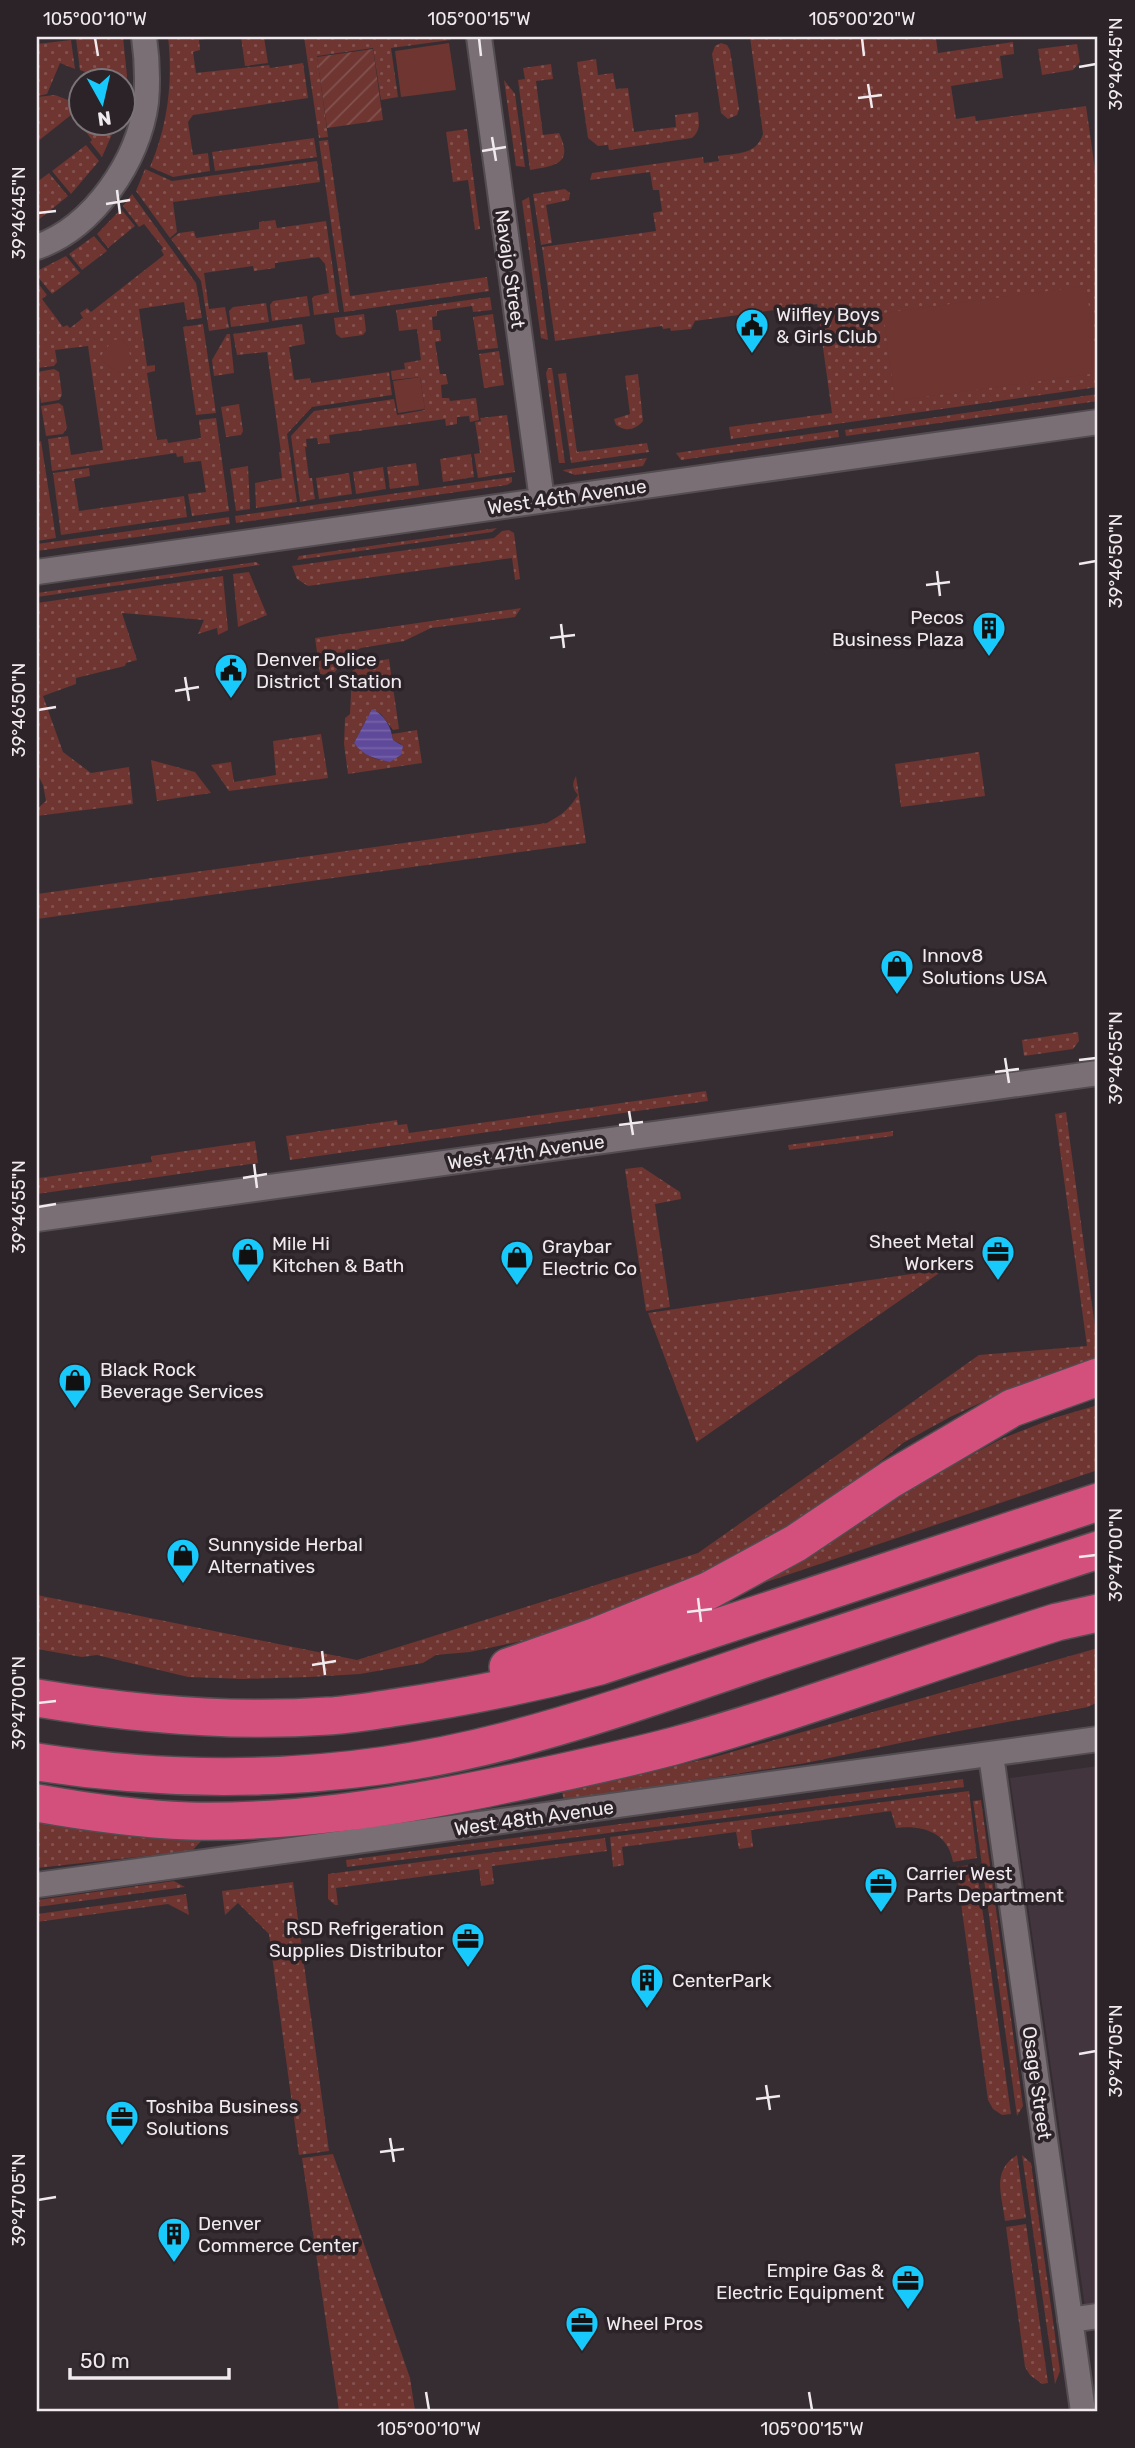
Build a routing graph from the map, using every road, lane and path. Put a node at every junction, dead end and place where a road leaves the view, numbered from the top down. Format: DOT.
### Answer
graph roads {
  1 [pos="144,37"];
  2 [pos="479,37"];
  3 [pos="37,247"];
  4 [pos="1098,422"];
  5 [pos="542,500"];
  6 [pos="37,572"];
  7 [pos="1098,1073"];
  8 [pos="37,1219"];
  9 [pos="1098,1377"];
  10 [pos="1098,1395"];
  11 [pos="961,1437"];
  12 [pos="1098,1502"];
  13 [pos="1098,1550"];
  14 [pos="1098,1613"];
  15 [pos="37,1698"];
  16 [pos="331,1716"];
  17 [pos="1098,1726"];
  18 [pos="1098,1739"];
  19 [pos="1031,1749"];
  20 [pos="991,1755"];
  21 [pos="37,1762"];
  22 [pos="37,1803"];
  23 [pos="37,1885"];
  24 [pos="1098,2316"];
  25 [pos="1070,2320"];
  26 [pos="1083,2411"];
  1 -- 3 [label="street"];
  2 -- 5 [label="street, Navajo Street"];
  4 -- 5 [label="street, West 46th Avenue"];
  5 -- 6 [label="street, West 46th Avenue"];
  7 -- 8 [label="street, West 47th Avenue"];
  9 -- 11 [label="highway"];
  10 -- 11 [label="highway"];
  11 -- 16 [label="highway"];
  12 -- 16 [label="highway"];
  13 -- 21 [label="highway"];
  14 -- 22 [label="highway"];
  15 -- 16 [label="highway"];
  17 -- 19 [label="street, West 48th Avenue"];
  18 -- 19 [label="street, West 48th Avenue"];
  19 -- 20 [label="street, West 48th Avenue"];
  20 -- 23 [label="street, West 48th Avenue"];
  20 -- 25 [label="street, Osage Street"];
  24 -- 25 [label="street"];
  25 -- 26 [label="street, Osage Street"];
}
